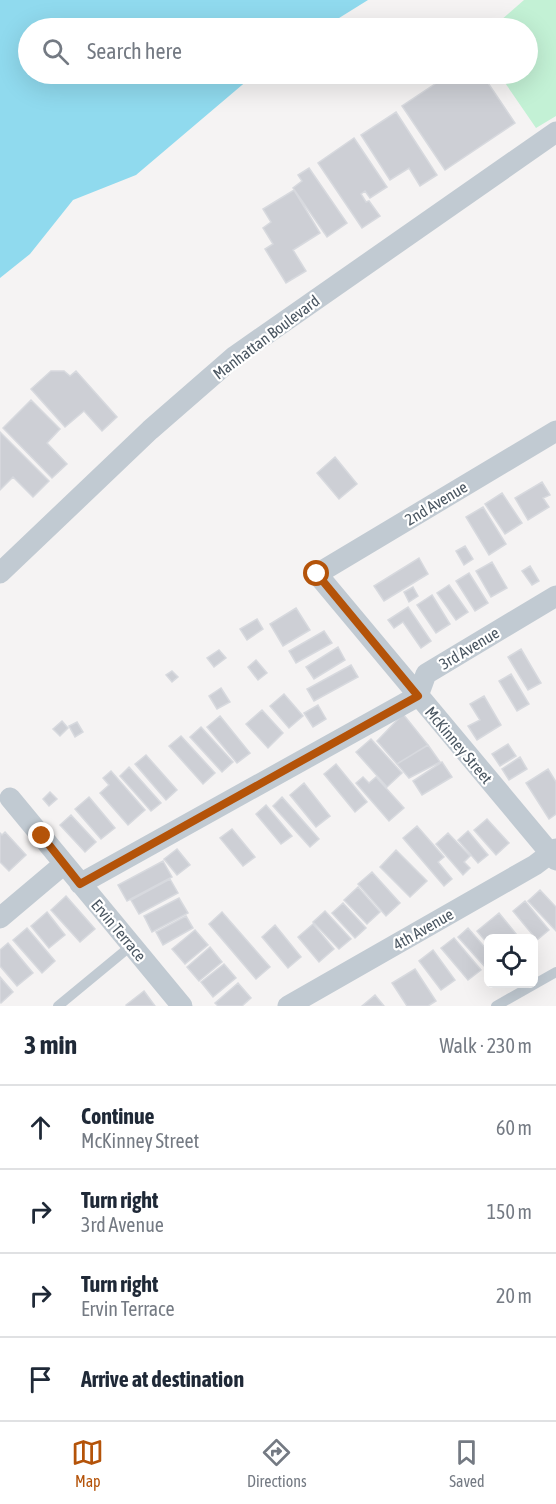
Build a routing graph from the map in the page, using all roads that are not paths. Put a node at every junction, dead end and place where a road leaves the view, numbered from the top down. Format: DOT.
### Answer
graph roads {
  1 [pos="556,132"];
  2 [pos="556,431"];
  3 [pos="0,573"];
  4 [pos="317,574"];
  5 [pos="556,596"];
  6 [pos="418,696"];
  7 [pos="10,798"];
  8 [pos="554,854"];
  9 [pos="64,864"];
  10 [pos="80,884"];
  11 [pos="0,918"];
  12 [pos="132,945"];
  13 [pos="556,972"];
  14 [pos="58,1006"];
  15 [pos="182,1006"];
  16 [pos="288,1006"];
  17 [pos="496,1006"];
  1 -- 3 [label="street, Manhattan Boulevard"];
  2 -- 4 [label="street, 2nd Avenue"];
  4 -- 6 [label="street, McKinney Street"];
  5 -- 6 [label="street, 3rd Avenue"];
  6 -- 8 [label="street, McKinney Street"];
  6 -- 10 [label="street"];
  7 -- 9 [label="street, Ervin Terrace"];
  8 -- 16 [label="street, 4th Avenue"];
  9 -- 10 [label="street, Ervin Terrace"];
  9 -- 11 [label="street"];
  10 -- 12 [label="street, Ervin Terrace"];
  12 -- 14 [label="lane"];
  12 -- 15 [label="street, Ervin Terrace"];
  13 -- 17 [label="lane"];
}
